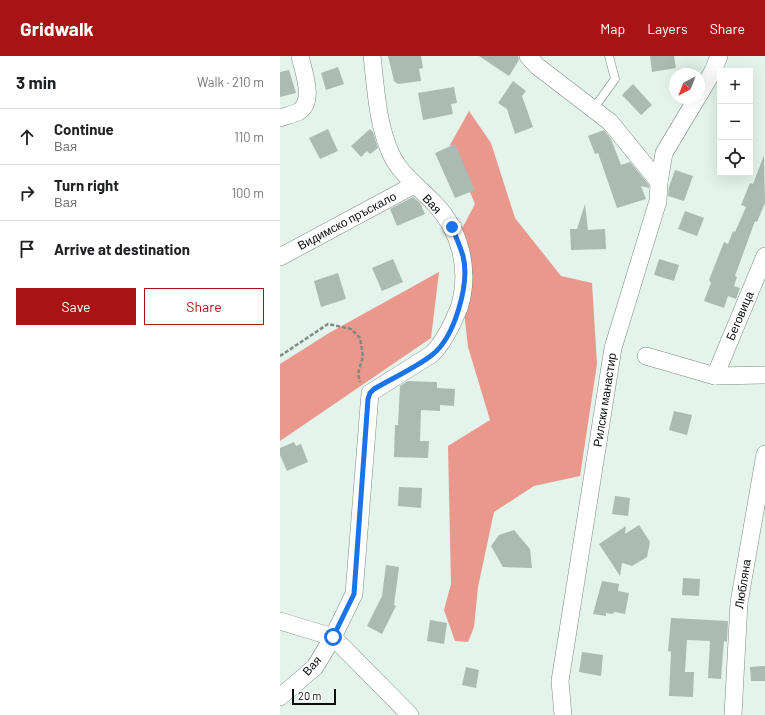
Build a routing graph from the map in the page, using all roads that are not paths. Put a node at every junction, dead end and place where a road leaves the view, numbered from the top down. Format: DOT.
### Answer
graph roads {
  1 [pos="300,56"];
  2 [pos="372,56"];
  3 [pos="528,56"];
  4 [pos="609,56"];
  5 [pos="719,56"];
  6 [pos="705,85"];
  7 [pos="693,104"];
  8 [pos="594,108"];
  9 [pos="280,118"];
  10 [pos="659,182"];
  11 [pos="414,185"];
  12 [pos="765,256"];
  13 [pos="280,257"];
  14 [pos="646,356"];
  15 [pos="765,375"];
  16 [pos="715,376"];
  17 [pos="765,454"];
  18 [pos="280,621"];
  19 [pos="333,637"];
  20 [pos="280,697"];
  21 [pos="410,715"];
  22 [pos="564,715"];
  23 [pos="733,715"];
  1 -- 9 [label="street"];
  2 -- 11 [label="street, Вая"];
  3 -- 8 [label="street"];
  4 -- 8 [label="lane"];
  5 -- 6 [label="street"];
  7 -- 10 [label="street, Рилски манастир"];
  8 -- 10 [label="street"];
  10 -- 22 [label="street, Рилски манастир"];
  11 -- 13 [label="street, Видимско пръскало"];
  11 -- 19 [label="street, Вая"];
  12 -- 16 [label="street, Беговица"];
  14 -- 16 [label="street"];
  15 -- 16 [label="street"];
  17 -- 23 [label="street, Любляна"];
  18 -- 19 [label="street"];
  19 -- 20 [label="street, Вая"];
  19 -- 21 [label="street"];
}
